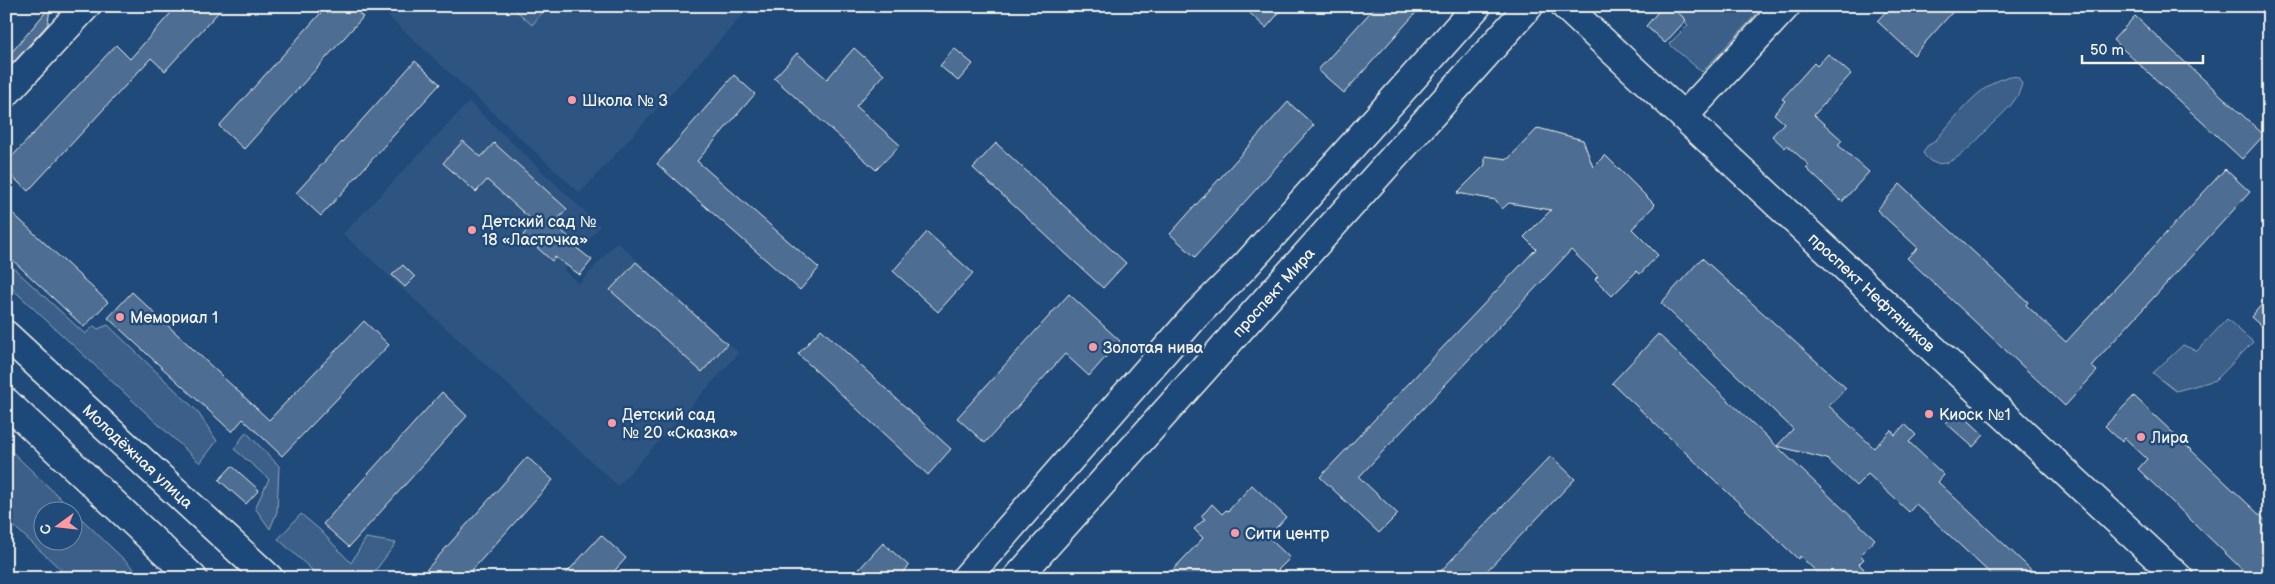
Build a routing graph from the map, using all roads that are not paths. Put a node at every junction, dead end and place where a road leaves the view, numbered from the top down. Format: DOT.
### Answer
graph roads {
  1 [pos="86,6"];
  2 [pos="1477,6"];
  3 [pos="1529,6"];
  4 [pos="1565,6"];
  5 [pos="1786,6"];
  6 [pos="6,93"];
  7 [pos="1684,116"];
  8 [pos="1246,265"];
  9 [pos="1274,291"];
  10 [pos="6,335"];
  11 [pos="6,402"];
  12 [pos="193,578"];
  13 [pos="269,578"];
  14 [pos="966,578"];
  15 [pos="1017,578"];
  16 [pos="2179,578"];
  1 -- 6 [label="street"];
  2 -- 8 [label="street"];
  3 -- 9 [label="street, проспект Мира"];
  4 -- 7 [label="street, проспект Нефтяников"];
  5 -- 7 [label="street"];
  7 -- 16 [label="street, проспект Нефтяников"];
  8 -- 9 [label="street"];
  8 -- 14 [label="street"];
  9 -- 15 [label="street, проспект Мира"];
  10 -- 13 [label="street, Молодёжная улица"];
  11 -- 12 [label="street"];
}
